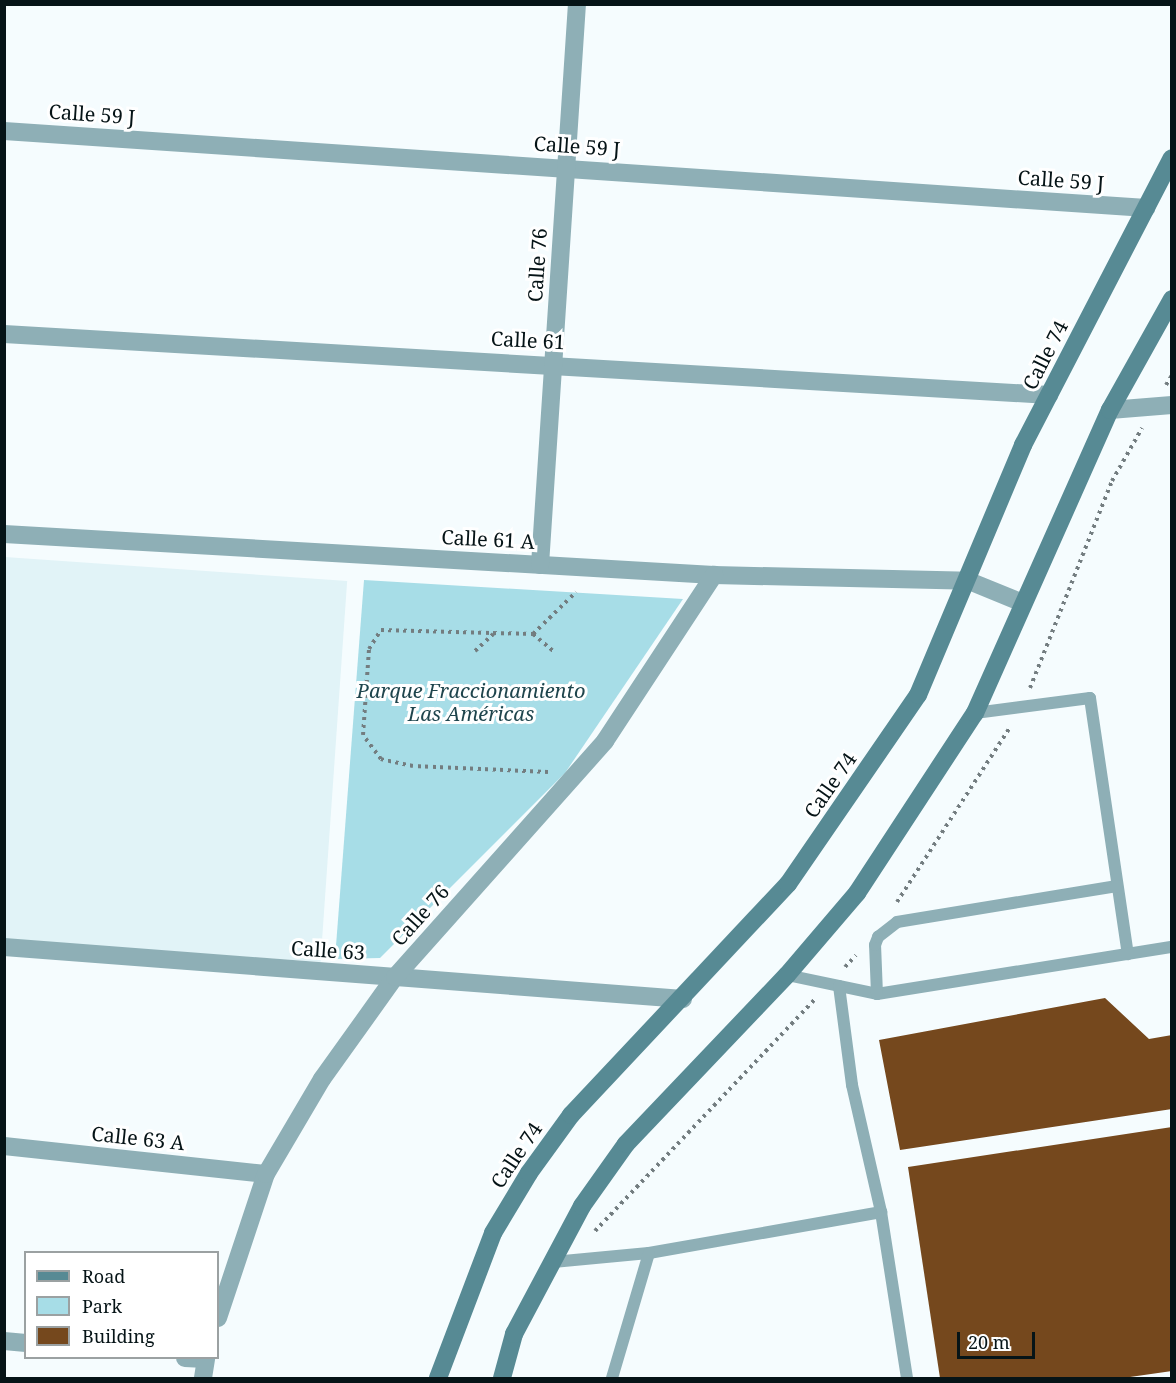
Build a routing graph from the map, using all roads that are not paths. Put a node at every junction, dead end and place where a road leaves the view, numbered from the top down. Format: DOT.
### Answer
graph roads {
  1 [pos="577,4"];
  2 [pos="4,131"];
  3 [pos="1172,158"];
  4 [pos="567,168"];
  5 [pos="1146,208"];
  6 [pos="1172,299"];
  7 [pos="4,334"];
  8 [pos="552,364"];
  9 [pos="1049,395"];
  10 [pos="1172,405"];
  11 [pos="1110,410"];
  12 [pos="4,534"];
  13 [pos="540,565"];
  14 [pos="714,575"];
  15 [pos="969,581"];
  16 [pos="1023,603"];
  17 [pos="975,713"];
  18 [pos="1117,886"];
  19 [pos="4,947"];
  20 [pos="1172,947"];
  21 [pos="1128,954"];
  22 [pos="788,975"];
  23 [pos="395,977"];
  24 [pos="839,986"];
  25 [pos="877,994"];
  26 [pos="683,999"];
  27 [pos="4,1146"];
  28 [pos="266,1174"];
  29 [pos="880,1212"];
  30 [pos="649,1253"];
  31 [pos="553,1262"];
  32 [pos="219,1315"];
  33 [pos="4,1341"];
  34 [pos="24,1343"];
  35 [pos="206,1359"];
  36 [pos="203,1378"];
  37 [pos="438,1378"];
  38 [pos="502,1378"];
  39 [pos="612,1378"];
  40 [pos="907,1378"];
  1 -- 4 [label="street, Calle 76"];
  2 -- 4 [label="street, Calle 59 J"];
  3 -- 5 [label="main road, Calle 74"];
  4 -- 5 [label="street, Calle 59 J"];
  4 -- 8 [label="street, Calle 76"];
  5 -- 9 [label="main road, Calle 74"];
  6 -- 11 [label="main road"];
  7 -- 8 [label="street, Calle 61"];
  8 -- 9 [label="street, Calle 61"];
  8 -- 13 [label="street, Calle 76"];
  9 -- 15 [label="main road, Calle 74"];
  10 -- 11 [label="street"];
  11 -- 16 [label="main road"];
  12 -- 13 [label="street, Calle 61 A"];
  13 -- 14 [label="street, Calle 61 A"];
  14 -- 15 [label="street, Calle 61 A"];
  14 -- 23 [label="street, Calle 76"];
  15 -- 16 [label="street"];
  15 -- 26 [label="main road, Calle 74"];
  16 -- 17 [label="main road"];
  17 -- 18 [label="lane"];
  17 -- 22 [label="main road"];
  18 -- 21 [label="lane"];
  18 -- 25 [label="lane"];
  19 -- 23 [label="street, Calle 63"];
  20 -- 21 [label="lane"];
  21 -- 25 [label="lane"];
  22 -- 24 [label="lane"];
  22 -- 31 [label="main road"];
  23 -- 26 [label="street, Calle 63"];
  23 -- 28 [label="street, Calle 76"];
  24 -- 25 [label="lane"];
  24 -- 29 [label="lane"];
  26 -- 37 [label="main road, Calle 74"];
  27 -- 28 [label="street, Calle 63 A"];
  28 -- 32 [label="street, Calle 76"];
  29 -- 30 [label="lane"];
  29 -- 40 [label="lane"];
  30 -- 31 [label="lane"];
  30 -- 39 [label="lane"];
  31 -- 38 [label="main road"];
  33 -- 34 [label="street"];
  35 -- 36 [label="street"];
}
